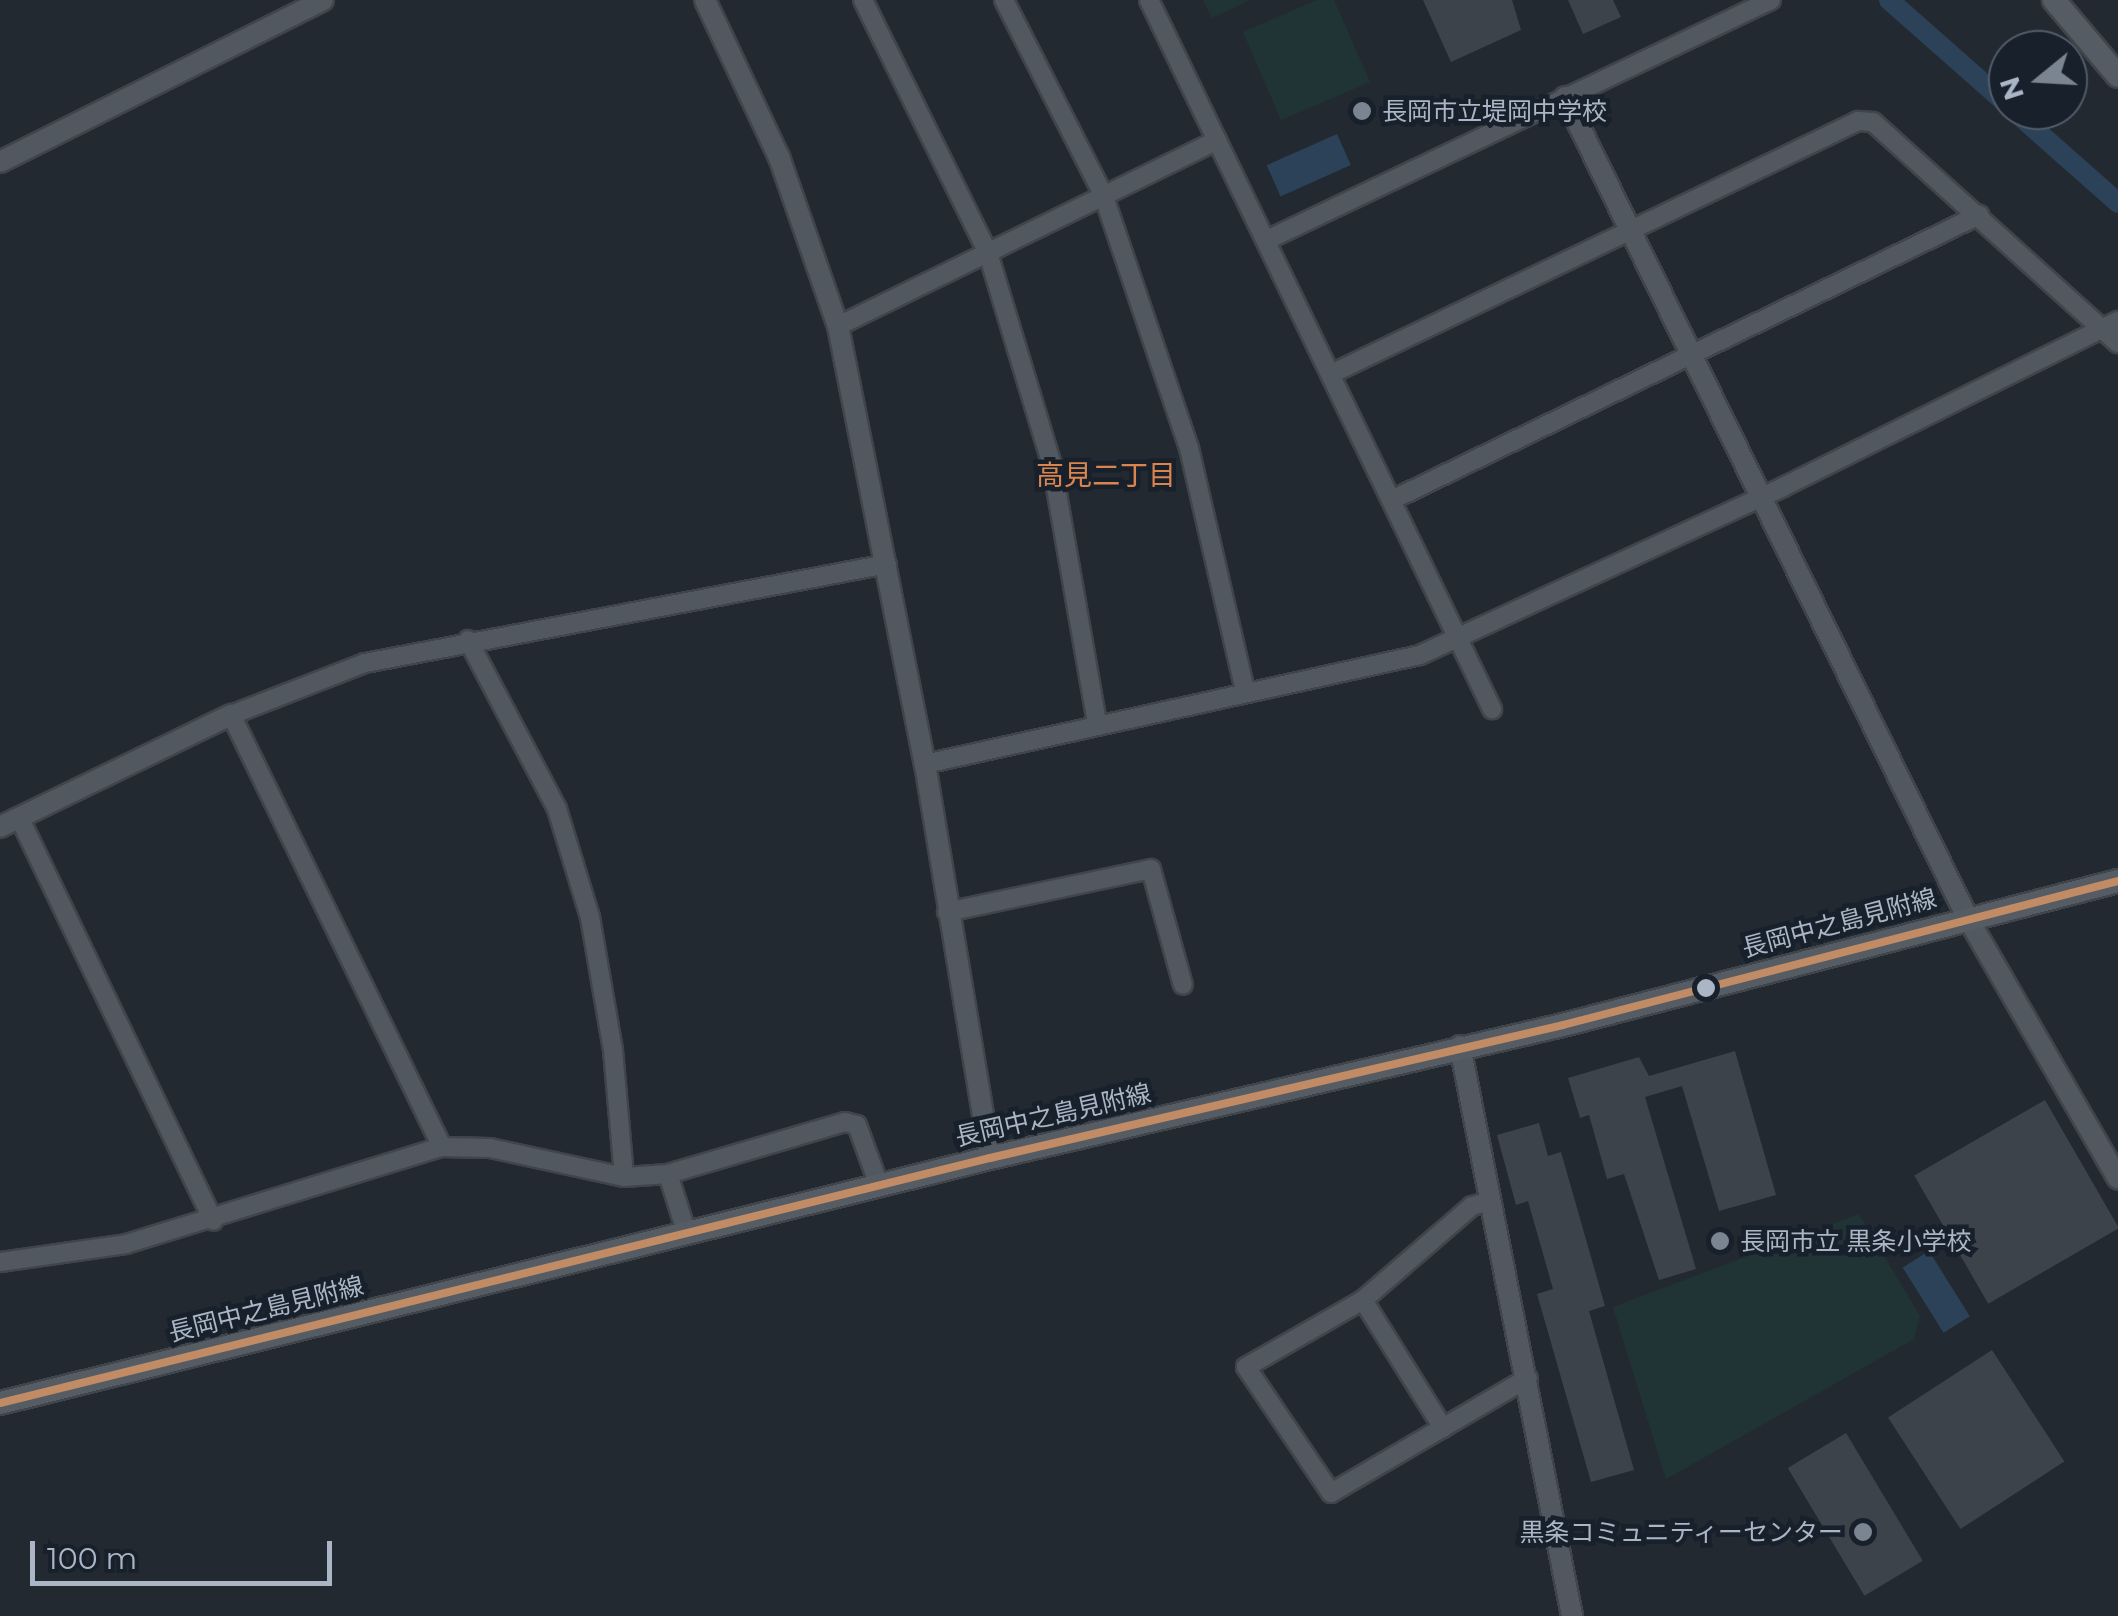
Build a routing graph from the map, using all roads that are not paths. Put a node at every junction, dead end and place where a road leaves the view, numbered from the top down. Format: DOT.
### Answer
graph roads {
  1 [pos="323,0"];
  2 [pos="705,0"];
  3 [pos="863,0"];
  4 [pos="1004,0"];
  5 [pos="1150,0"];
  6 [pos="1771,0"];
  7 [pos="2054,0"];
  8 [pos="2118,76"];
  9 [pos="1565,96"];
  10 [pos="1218,140"];
  11 [pos="0,162"];
  12 [pos="1103,194"];
  13 [pos="1979,215"];
  14 [pos="1629,228"];
  15 [pos="1267,240"];
  16 [pos="988,252"];
  17 [pos="2118,321"];
  18 [pos="838,326"];
  19 [pos="2101,332"];
  20 [pos="2118,342"];
  21 [pos="1690,353"];
  22 [pos="1331,374"];
  23 [pos="1759,493"];
  24 [pos="1392,500"];
  25 [pos="887,564"];
  26 [pos="1457,637"];
  27 [pos="468,640"];
  28 [pos="1245,691"];
  29 [pos="1492,709"];
  30 [pos="231,715"];
  31 [pos="1097,724"];
  32 [pos="925,764"];
  33 [pos="10,822"];
  34 [pos="2118,881"];
  35 [pos="947,912"];
  36 [pos="1967,917"];
  37 [pos="1183,985"];
  38 [pos="1460,1046"];
  39 [pos="442,1147"];
  40 [pos="990,1158"];
  41 [pos="668,1174"];
  42 [pos="624,1177"];
  43 [pos="2118,1180"];
  44 [pos="879,1185"];
  45 [pos="1491,1200"];
  46 [pos="213,1221"];
  47 [pos="686,1234"];
  48 [pos="0,1262"];
  49 [pos="1363,1300"];
  50 [pos="1528,1378"];
  51 [pos="0,1403"];
  52 [pos="1443,1428"];
  53 [pos="1572,1616"];
  1 -- 11 [label="street"];
  2 -- 18 [label="street"];
  3 -- 16 [label="street"];
  4 -- 12 [label="street"];
  5 -- 10 [label="street"];
  6 -- 9 [label="street"];
  7 -- 8 [label="main road"];
  9 -- 14 [label="street"];
  9 -- 15 [label="street"];
  10 -- 12 [label="street"];
  10 -- 15 [label="street"];
  12 -- 16 [label="street"];
  12 -- 28 [label="street"];
  13 -- 14 [label="street"];
  13 -- 19 [label="street"];
  13 -- 21 [label="street"];
  14 -- 21 [label="street"];
  14 -- 22 [label="street"];
  15 -- 22 [label="street"];
  16 -- 18 [label="street"];
  16 -- 31 [label="street"];
  17 -- 19 [label="street"];
  18 -- 25 [label="street"];
  19 -- 20 [label="street"];
  19 -- 23 [label="street"];
  21 -- 23 [label="street"];
  21 -- 24 [label="street"];
  22 -- 24 [label="street"];
  23 -- 26 [label="street"];
  23 -- 36 [label="street"];
  24 -- 26 [label="street"];
  25 -- 27 [label="street"];
  25 -- 32 [label="street"];
  26 -- 28 [label="street"];
  26 -- 29 [label="street"];
  27 -- 30 [label="street"];
  27 -- 42 [label="street"];
  28 -- 31 [label="street"];
  30 -- 33 [label="street"];
  30 -- 39 [label="street"];
  31 -- 32 [label="street"];
  32 -- 35 [label="street"];
  33 -- 46 [label="street"];
  34 -- 36 [label="main road, 長岡中之島見附線"];
  35 -- 37 [label="street"];
  35 -- 40 [label="street"];
  36 -- 38 [label="main road, 長岡中之島見附線"];
  36 -- 43 [label="street"];
  38 -- 40 [label="main road, 長岡中之島見附線"];
  38 -- 45 [label="street"];
  39 -- 42 [label="street"];
  39 -- 46 [label="street"];
  40 -- 44 [label="main road, 長岡中之島見附線"];
  41 -- 42 [label="street"];
  41 -- 44 [label="street"];
  41 -- 47 [label="street"];
  44 -- 47 [label="main road, 長岡中之島見附線"];
  45 -- 49 [label="street"];
  45 -- 50 [label="street"];
  46 -- 48 [label="street"];
  47 -- 51 [label="main road, 長岡中之島見附線"];
  49 -- 52 [label="street"];
  49 -- 52 [label="street"];
  50 -- 52 [label="street"];
  50 -- 53 [label="street"];
}
